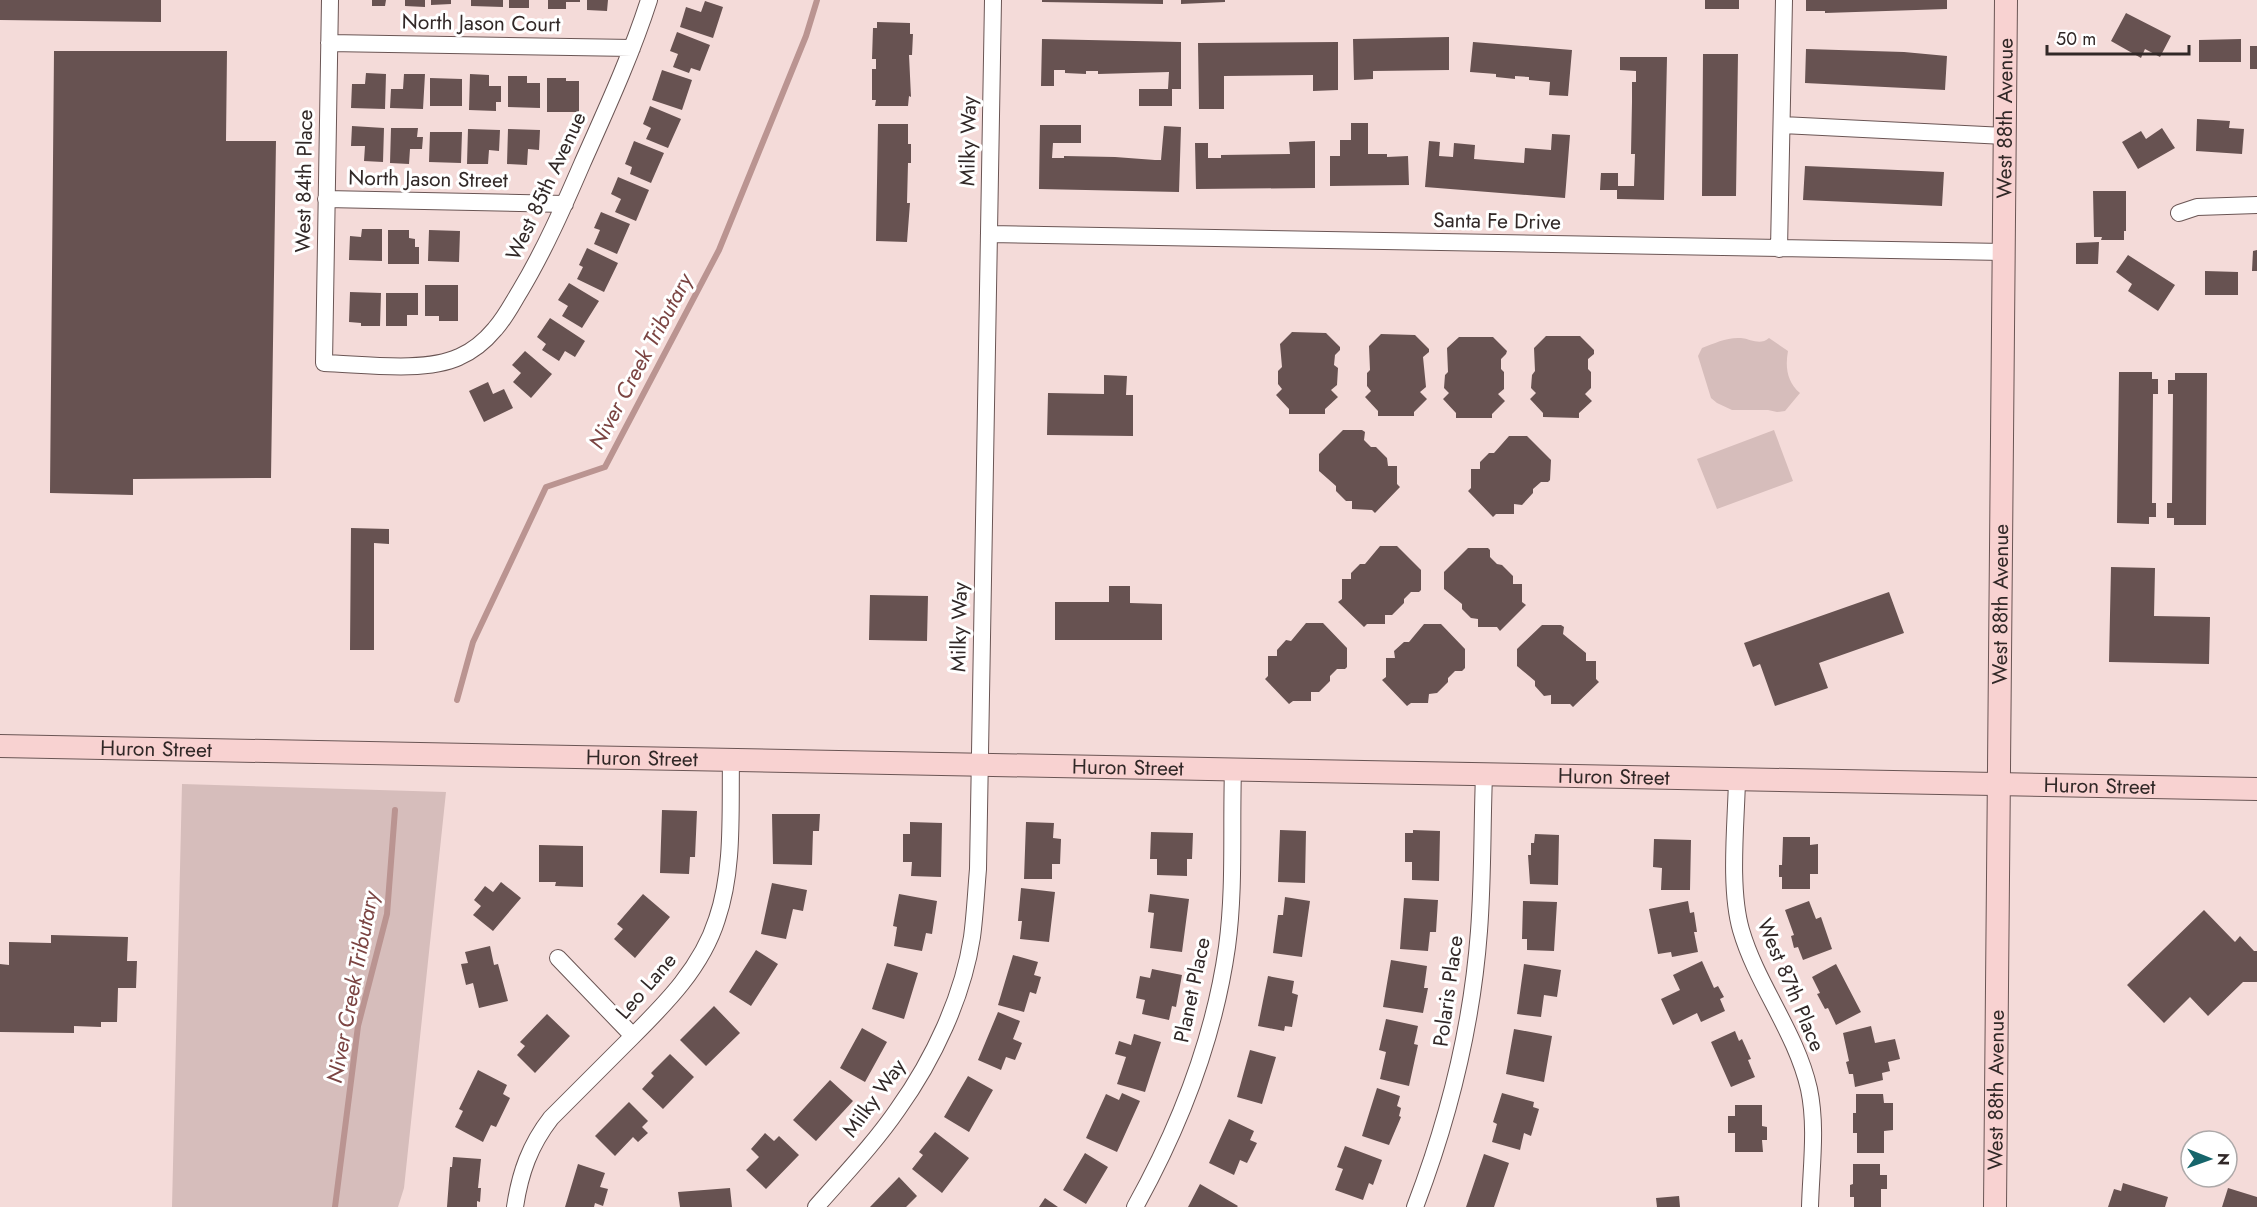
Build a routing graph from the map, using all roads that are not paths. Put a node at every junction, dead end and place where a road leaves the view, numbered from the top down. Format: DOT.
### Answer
graph roads {
  1 [pos="330,0"];
  2 [pos="649,0"];
  3 [pos="993,0"];
  4 [pos="1784,0"];
  5 [pos="2006,0"];
  6 [pos="329,43"];
  7 [pos="632,48"];
  8 [pos="1782,125"];
  9 [pos="2005,136"];
  10 [pos="327,199"];
  11 [pos="565,204"];
  12 [pos="2257,205"];
  13 [pos="2179,213"];
  14 [pos="988,234"];
  15 [pos="1779,249"];
  16 [pos="2004,252"];
  17 [pos="445,363"];
  18 [pos="0,746"];
  19 [pos="731,760"];
  20 [pos="981,765"];
  21 [pos="1233,770"];
  22 [pos="1484,775"];
  23 [pos="1737,780"];
  24 [pos="2000,785"];
  25 [pos="2257,789"];
  26 [pos="558,958"];
  27 [pos="633,1036"];
  28 [pos="515,1207"];
  29 [pos="816,1207"];
  30 [pos="1135,1207"];
  31 [pos="1415,1207"];
  32 [pos="1810,1207"];
  33 [pos="1995,1207"];
  1 -- 6 [label="street, West 84th Place"];
  2 -- 7 [label="street, West 85th Avenue"];
  3 -- 14 [label="street, Milky Way"];
  4 -- 8 [label="street"];
  5 -- 9 [label="main road, West 88th Avenue"];
  6 -- 7 [label="street, North Jason Court"];
  6 -- 10 [label="street, West 84th Place"];
  7 -- 11 [label="street, West 85th Avenue"];
  8 -- 9 [label="street"];
  8 -- 15 [label="street"];
  9 -- 16 [label="main road, West 88th Avenue"];
  10 -- 11 [label="street, North Jason Street"];
  10 -- 17 [label="street, West 84th Place"];
  11 -- 17 [label="street, West 85th Avenue"];
  12 -- 13 [label="street"];
  14 -- 15 [label="street, Santa Fe Drive"];
  14 -- 20 [label="street, Milky Way"];
  15 -- 16 [label="street, Santa Fe Drive"];
  16 -- 24 [label="main road, West 88th Avenue"];
  18 -- 19 [label="main road, Huron Street"];
  19 -- 20 [label="main road, Huron Street"];
  19 -- 27 [label="street, Leo Lane"];
  20 -- 21 [label="main road, Huron Street"];
  20 -- 29 [label="street, Milky Way"];
  21 -- 22 [label="main road, Huron Street"];
  21 -- 30 [label="street, Planet Place"];
  22 -- 23 [label="main road, Huron Street"];
  22 -- 31 [label="street, Polaris Place"];
  23 -- 24 [label="main road, Huron Street"];
  23 -- 32 [label="street, West 87th Place"];
  24 -- 25 [label="main road, Huron Street"];
  24 -- 33 [label="main road, West 88th Avenue"];
  26 -- 27 [label="street"];
  27 -- 28 [label="street, Leo Lane"];
}
